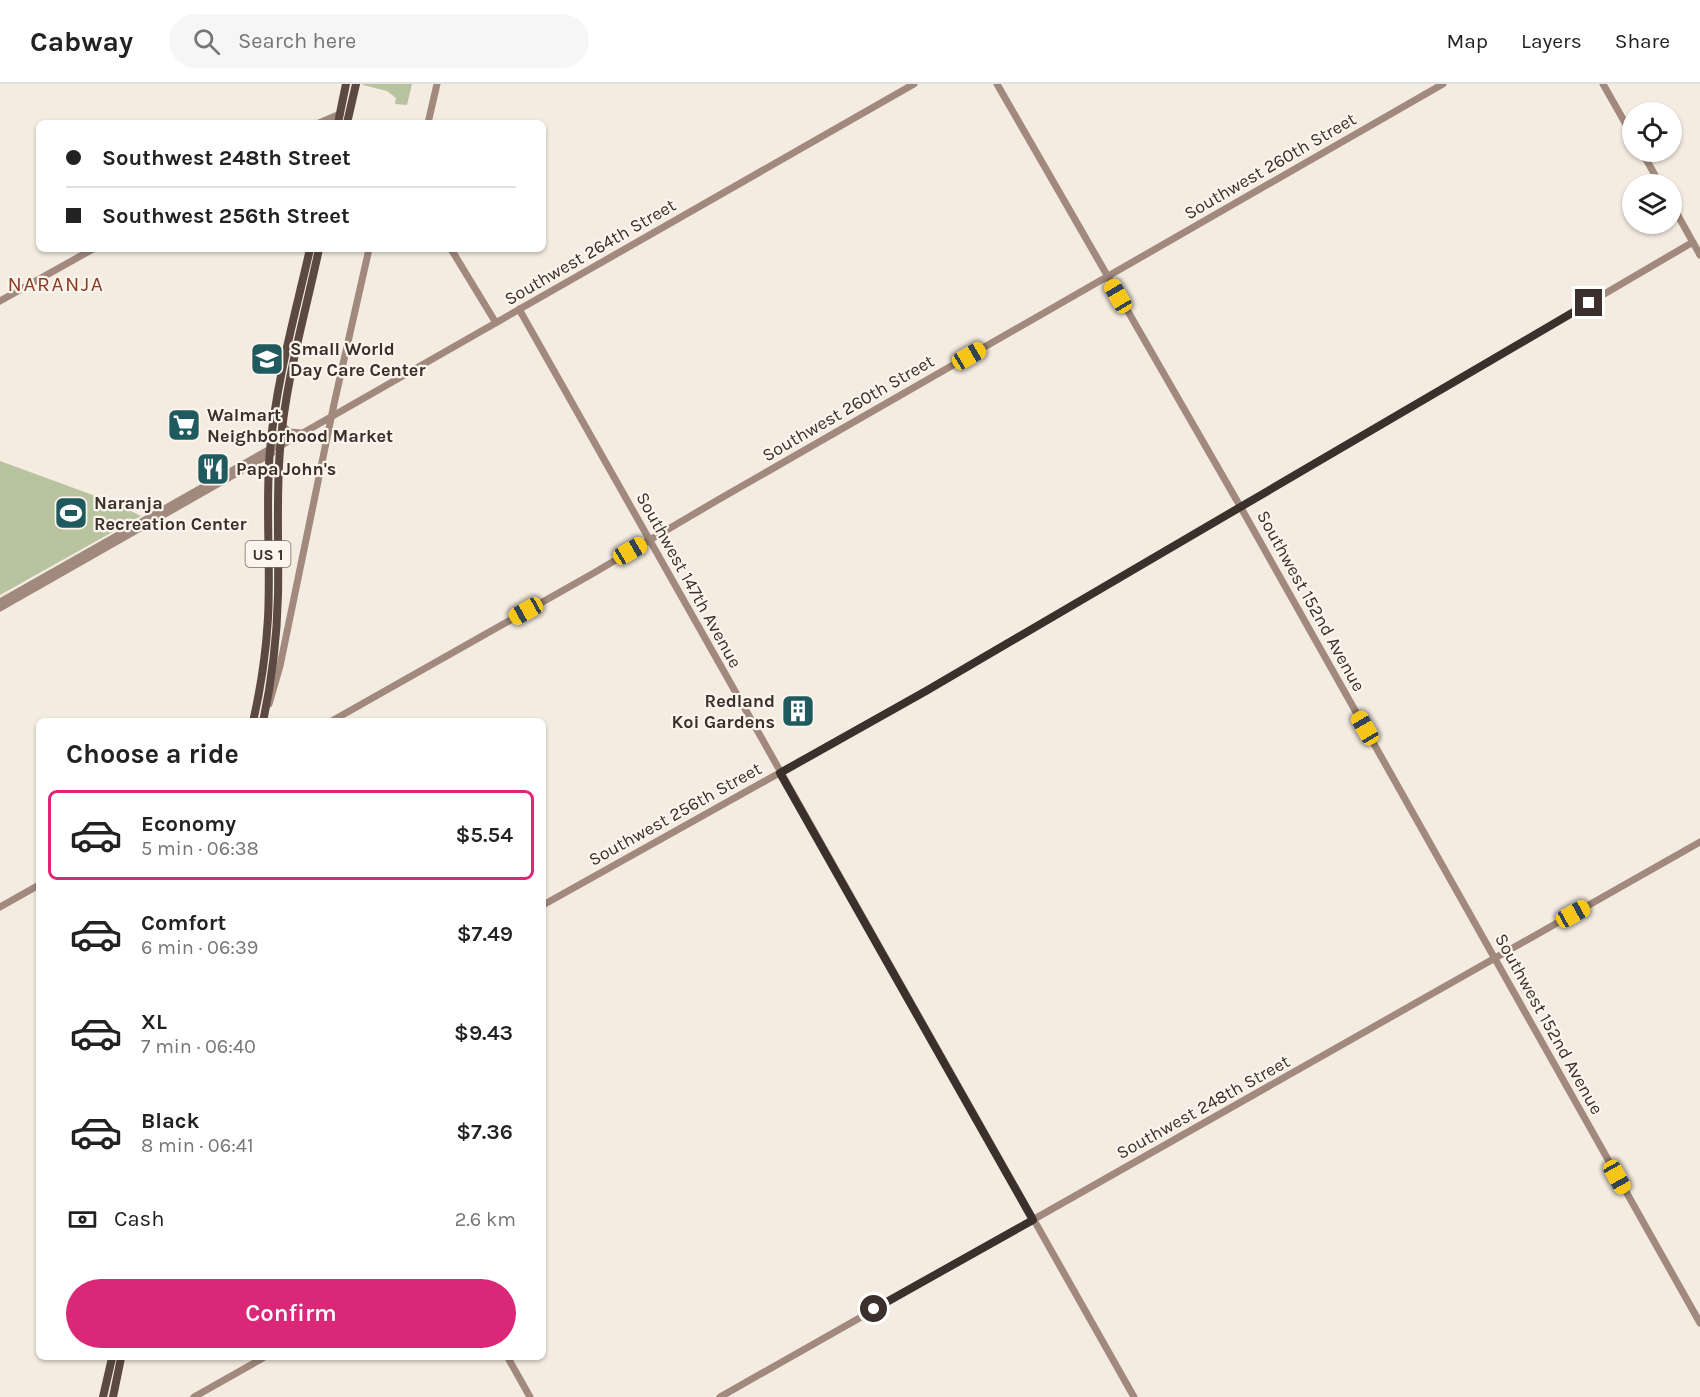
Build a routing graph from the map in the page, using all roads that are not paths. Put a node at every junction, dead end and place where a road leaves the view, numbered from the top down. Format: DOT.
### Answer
graph roads {
  1 [pos="348,84"];
  2 [pos="356,84"];
  3 [pos="437,84"];
  4 [pos="914,84"];
  5 [pos="997,84"];
  6 [pos="1443,84"];
  7 [pos="1603,84"];
  8 [pos="352,101"];
  9 [pos="1622,117"];
  10 [pos="340,120"];
  11 [pos="348,120"];
  12 [pos="429,120"];
  13 [pos="1682,222"];
  14 [pos="1693,242"];
  15 [pos="88,252"];
  16 [pos="309,252"];
  17 [pos="313,252"];
  18 [pos="318,252"];
  19 [pos="368,252"];
  20 [pos="453,252"];
  21 [pos="1700,255"];
  22 [pos="1107,277"];
  23 [pos="301,285"];
  24 [pos="311,286"];
  25 [pos="0,301"];
  26 [pos="519,309"];
  27 [pos="496,323"];
  28 [pos="298,342"];
  29 [pos="332,416"];
  30 [pos="282,425"];
  31 [pos="302,433"];
  32 [pos="280,446"];
  33 [pos="270,452"];
  34 [pos="1240,506"];
  35 [pos="649,540"];
  36 [pos="0,602"];
  37 [pos="0,609"];
  38 [pos="287,632"];
  39 [pos="266,640"];
  40 [pos="276,640"];
  41 [pos="265,712"];
  42 [pos="254,718"];
  43 [pos="264,718"];
  44 [pos="337,718"];
  45 [pos="780,773"];
  46 [pos="1700,842"];
  47 [pos="36,887"];
  48 [pos="546,903"];
  49 [pos="0,907"];
  50 [pos="1495,958"];
  51 [pos="1033,1220"];
  52 [pos="1700,1323"];
  53 [pos="112,1360"];
  54 [pos="121,1360"];
  55 [pos="259,1360"];
  56 [pos="509,1360"];
  57 [pos="103,1397"];
  58 [pos="112,1397"];
  59 [pos="194,1397"];
  60 [pos="530,1397"];
  61 [pos="720,1397"];
  62 [pos="1134,1397"];
  1 -- 8 [label="highway"];
  1 -- 10 [label="highway"];
  2 -- 8 [label="highway"];
  3 -- 12 [label="street"];
  4 -- 26 [label="street, Southwest 264th Street"];
  5 -- 22 [label="street, Southwest 152nd Avenue"];
  6 -- 22 [label="street, Southwest 260th Street"];
  7 -- 9 [label="street"];
  8 -- 10 [label="highway"];
  8 -- 11 [label="highway"];
  13 -- 14 [label="street"];
  14 -- 21 [label="street"];
  14 -- 34 [label="street, Southwest 256th Street"];
  15 -- 25 [label="street"];
  16 -- 23 [label="highway, US 1"];
  17 -- 24 [label="highway"];
  18 -- 24 [label="highway, US 1"];
  19 -- 29 [label="street"];
  20 -- 27 [label="street"];
  22 -- 34 [label="street, Southwest 152nd Avenue"];
  22 -- 35 [label="street, Southwest 260th Street"];
  23 -- 28 [label="highway"];
  23 -- 33 [label="highway, US 1"];
  24 -- 28 [label="highway, US 1"];
  26 -- 27 [label="street, Southwest 264th Street"];
  26 -- 35 [label="street, Southwest 147th Avenue"];
  27 -- 29 [label="street, Southwest 264th Street"];
  28 -- 30 [label="highway, US 1"];
  29 -- 31 [label="street, Southwest 264th Street"];
  29 -- 38 [label="street"];
  30 -- 31 [label="street"];
  30 -- 32 [label="highway, US 1"];
  31 -- 32 [label="street, Southwest 264th Street"];
  32 -- 33 [label="street, Southwest 264th Street"];
  32 -- 40 [label="highway, US 1"];
  33 -- 36 [label="street, Southwest 264th Street"];
  33 -- 37 [label="street, Southwest 264th Street"];
  33 -- 39 [label="highway, US 1"];
  34 -- 45 [label="street, Southwest 256th Street"];
  34 -- 50 [label="street, Southwest 152nd Avenue"];
  35 -- 44 [label="street, Southwest 260th Street"];
  35 -- 45 [label="street, Southwest 147th Avenue"];
  38 -- 40 [label="street"];
  38 -- 41 [label="street"];
  39 -- 40 [label="highway"];
  39 -- 42 [label="highway, US 1"];
  40 -- 41 [label="highway, US 1"];
  41 -- 43 [label="highway, US 1"];
  45 -- 48 [label="street, Southwest 256th Street"];
  45 -- 51 [label="street, Southwest 147th Avenue"];
  46 -- 50 [label="street, Southwest 248th Street"];
  47 -- 49 [label="street"];
  50 -- 51 [label="street, Southwest 248th Street"];
  50 -- 52 [label="street, Southwest 152nd Avenue"];
  51 -- 61 [label="street, Southwest 248th Street"];
  51 -- 62 [label="street, Southwest 147th Avenue"];
  53 -- 57 [label="highway"];
  54 -- 58 [label="highway"];
  55 -- 59 [label="street"];
  56 -- 60 [label="street"];
}
